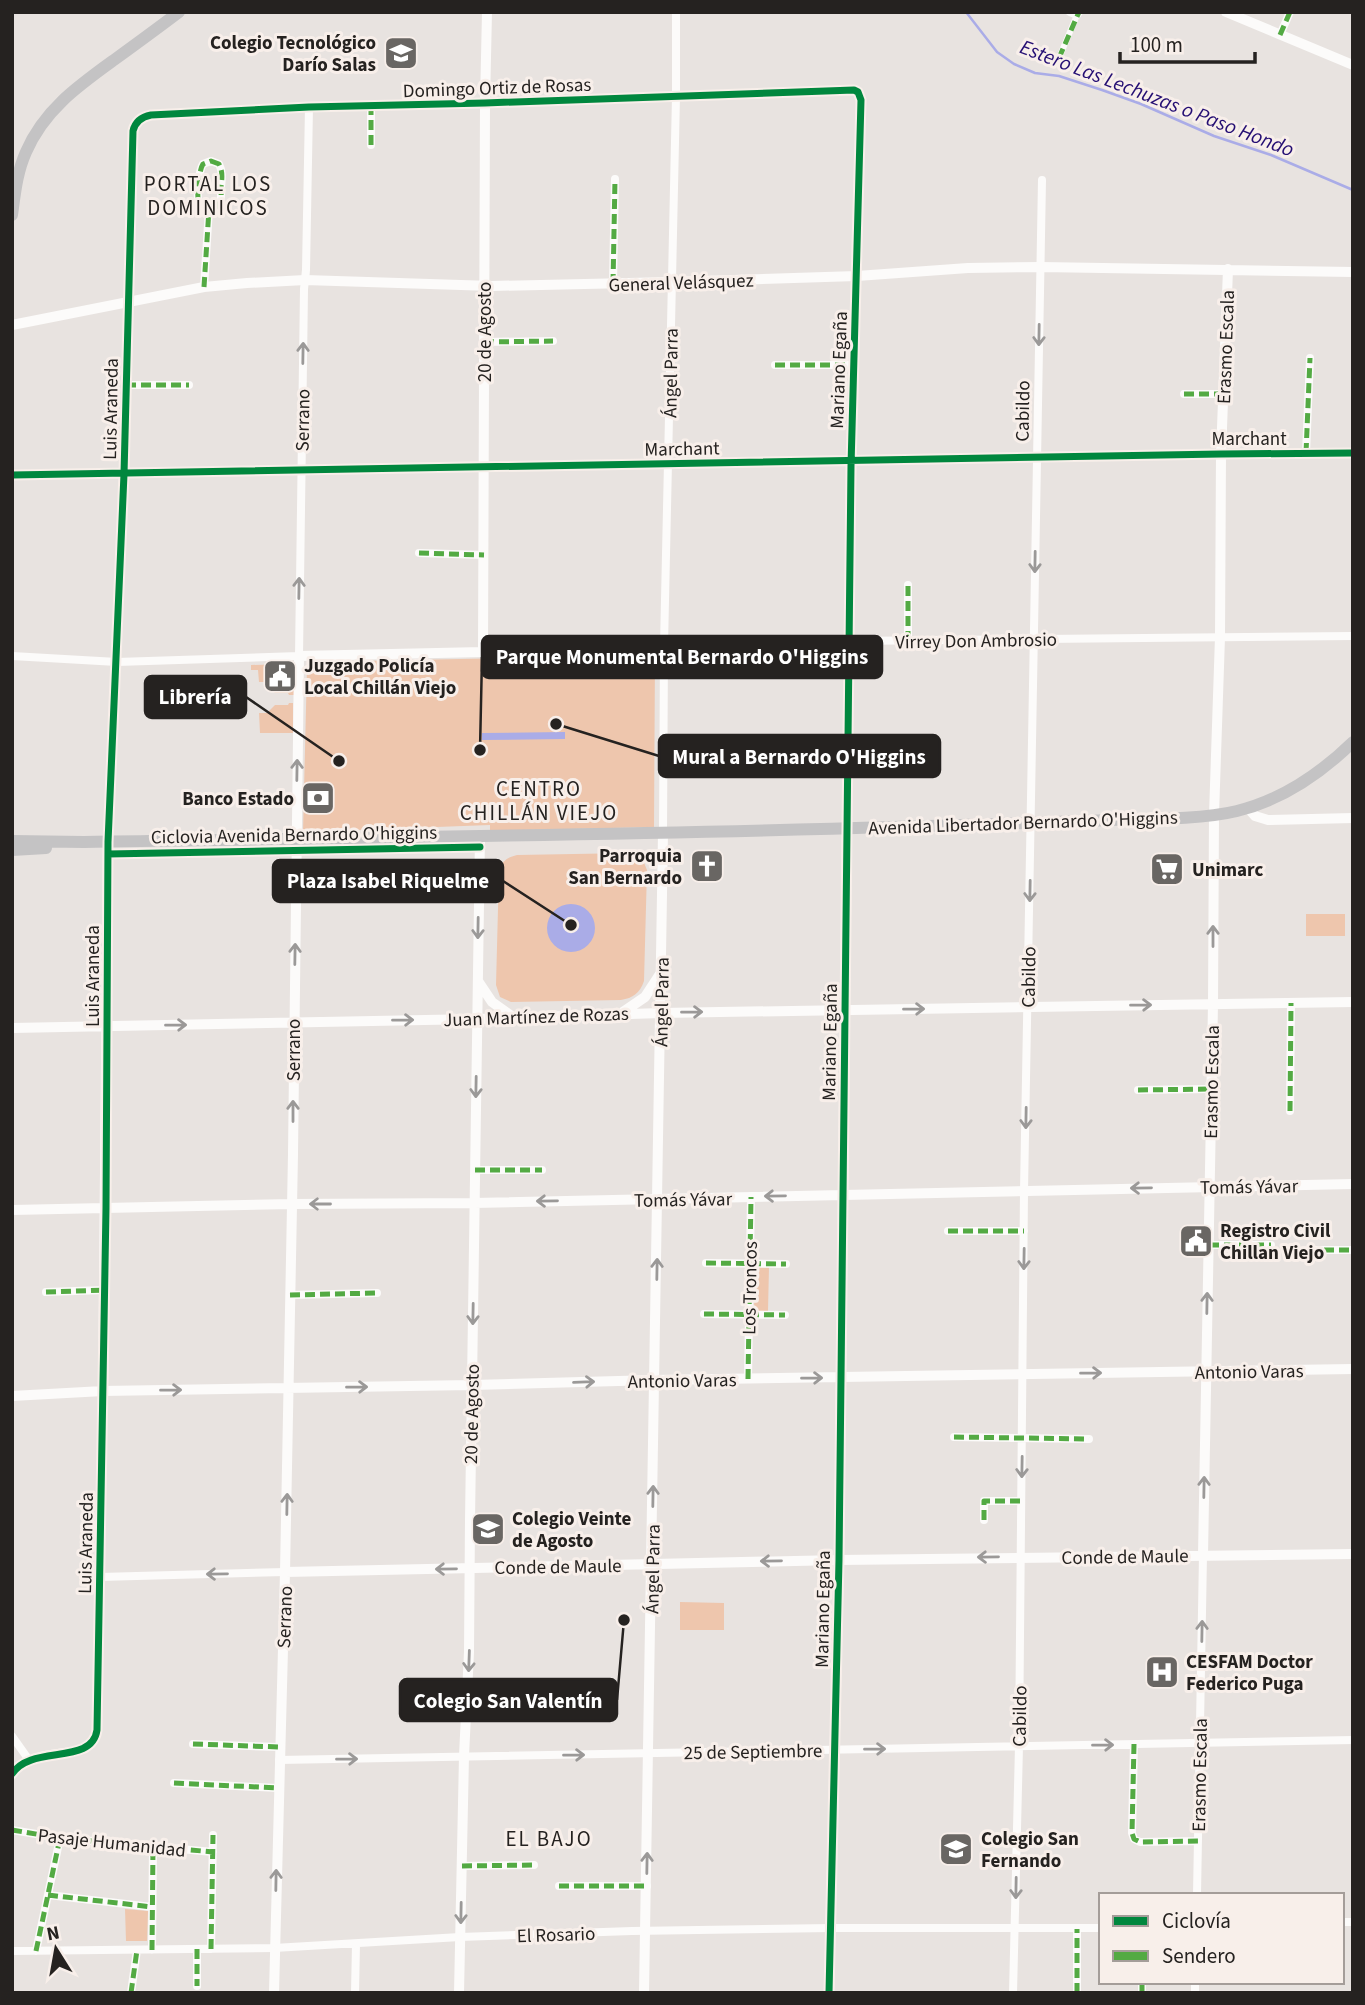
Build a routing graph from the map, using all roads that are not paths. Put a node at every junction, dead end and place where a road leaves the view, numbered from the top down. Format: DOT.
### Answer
graph roads {
  1 [pos="179,12"];
  2 [pos="487,12"];
  3 [pos="676,12"];
  4 [pos="1226,12"];
  5 [pos="1290,12"];
  6 [pos="1075,13"];
  7 [pos="1280,35"];
  8 [pos="1059,58"];
  9 [pos="1353,65"];
  10 [pos="858,92"];
  11 [pos="676,96"];
  12 [pos="485,103"];
  13 [pos="372,106"];
  14 [pos="309,107"];
  15 [pos="138,121"];
  16 [pos="371,145"];
  17 [pos="615,179"];
  18 [pos="1042,180"];
  19 [pos="208,209"];
  20 [pos="12,215"];
  21 [pos="1041,267"];
  22 [pos="1228,269"];
  23 [pos="1353,272"];
  24 [pos="857,276"];
  25 [pos="305,280"];
  26 [pos="672,282"];
  27 [pos="613,284"];
  28 [pos="484,286"];
  29 [pos="204,287"];
  30 [pos="128,303"];
  31 [pos="12,325"];
  32 [pos="552,341"];
  33 [pos="484,342"];
  34 [pos="1310,358"];
  35 [pos="775,365"];
  36 [pos="854,365"];
  37 [pos="126,385"];
  38 [pos="189,385"];
  39 [pos="1184,394"];
  40 [pos="1224,394"];
  41 [pos="1306,453"];
  42 [pos="1353,453"];
  43 [pos="1221,454"];
  44 [pos="1036,457"];
  45 [pos="851,461"];
  46 [pos="668,464"];
  47 [pos="485,467"];
  48 [pos="301,471"];
  49 [pos="124,474"];
  50 [pos="12,475"];
  51 [pos="419,553"];
  52 [pos="484,555"];
  53 [pos="908,584"];
  54 [pos="1353,636"];
  55 [pos="1220,637"];
  56 [pos="1034,639"];
  57 [pos="849,641"];
  58 [pos="908,641"];
  59 [pos="664,646"];
  60 [pos="483,652"];
  61 [pos="12,656"];
  62 [pos="299,656"];
  63 [pos="117,662"];
  64 [pos="1353,742"];
  65 [pos="1248,808"];
  66 [pos="1214,815"];
  67 [pos="1353,818"];
  68 [pos="1032,823"];
  69 [pos="847,829"];
  70 [pos="663,833"];
  71 [pos="480,836"];
  72 [pos="296,839"];
  73 [pos="12,841"];
  74 [pos="84,842"];
  75 [pos="108,842"];
  76 [pos="12,850"];
  77 [pos="661,972"];
  78 [pos="477,980"];
  79 [pos="1353,1002"];
  80 [pos="1291,1003"];
  81 [pos="1213,1004"];
  82 [pos="1028,1007"];
  83 [pos="845,1010"];
  84 [pos="661,1013"];
  85 [pos="619,1014"];
  86 [pos="514,1018"];
  87 [pos="477,1019"];
  88 [pos="293,1022"];
  89 [pos="108,1026"];
  90 [pos="12,1028"];
  91 [pos="1211,1089"];
  92 [pos="1138,1090"];
  93 [pos="1290,1111"];
  94 [pos="475,1170"];
  95 [pos="542,1170"];
  96 [pos="1353,1184"];
  97 [pos="1210,1186"];
  98 [pos="1024,1191"];
  99 [pos="843,1195"];
  100 [pos="751,1197"];
  101 [pos="658,1199"];
  102 [pos="474,1203"];
  103 [pos="292,1204"];
  104 [pos="106,1208"];
  105 [pos="12,1210"];
  106 [pos="948,1231"];
  107 [pos="1024,1231"];
  108 [pos="1209,1245"];
  109 [pos="1270,1245"];
  110 [pos="1309,1250"];
  111 [pos="1353,1250"];
  112 [pos="706,1263"];
  113 [pos="750,1264"];
  114 [pos="786,1264"];
  115 [pos="105,1290"];
  116 [pos="46,1292"];
  117 [pos="377,1293"];
  118 [pos="290,1295"];
  119 [pos="704,1314"];
  120 [pos="749,1314"];
  121 [pos="785,1315"];
  122 [pos="1353,1369"];
  123 [pos="1206,1372"];
  124 [pos="1023,1375"];
  125 [pos="841,1378"];
  126 [pos="748,1379"];
  127 [pos="655,1380"];
  128 [pos="471,1385"];
  129 [pos="289,1388"];
  130 [pos="103,1391"];
  131 [pos="12,1396"];
  132 [pos="954,1437"];
  133 [pos="1022,1438"];
  134 [pos="1089,1439"];
  135 [pos="1021,1501"];
  136 [pos="984,1520"];
  137 [pos="1353,1554"];
  138 [pos="1203,1555"];
  139 [pos="1021,1557"];
  140 [pos="839,1560"];
  141 [pos="652,1564"];
  142 [pos="470,1568"];
  143 [pos="285,1572"];
  144 [pos="100,1577"];
  145 [pos="12,1736"];
  146 [pos="1353,1740"];
  147 [pos="1199,1743"];
  148 [pos="193,1744"];
  149 [pos="1134,1744"];
  150 [pos="1019,1746"];
  151 [pos="279,1747"];
  152 [pos="834,1750"];
  153 [pos="649,1753"];
  154 [pos="464,1756"];
  155 [pos="29,1760"];
  156 [pos="279,1760"];
  157 [pos="14,1767"];
  158 [pos="174,1783"];
  159 [pos="278,1788"];
  160 [pos="12,1830"];
  161 [pos="213,1835"];
  162 [pos="60,1838"];
  163 [pos="1198,1841"];
  164 [pos="153,1847"];
  165 [pos="213,1852"];
  166 [pos="534,1865"];
  167 [pos="462,1866"];
  168 [pos="559,1886"];
  169 [pos="647,1886"];
  170 [pos="1196,1893"];
  171 [pos="48,1895"];
  172 [pos="152,1907"];
  173 [pos="1015,1927"];
  174 [pos="831,1928"];
  175 [pos="1099,1928"];
  176 [pos="1077,1929"];
  177 [pos="646,1931"];
  178 [pos="460,1937"];
  179 [pos="356,1944"];
  180 [pos="274,1948"];
  181 [pos="197,1949"];
  182 [pos="211,1949"];
  183 [pos="137,1950"];
  184 [pos="152,1950"];
  185 [pos="12,1951"];
  186 [pos="36,1951"];
  187 [pos="197,1986"];
  188 [pos="131,1993"];
  189 [pos="274,1993"];
  190 [pos="355,1993"];
  191 [pos="459,1993"];
  192 [pos="644,1993"];
  193 [pos="829,1993"];
  194 [pos="1013,1993"];
  195 [pos="1077,1993"];
  1 -- 20 [label="main road"];
  2 -- 12 [label="street, 20 de Agosto"];
  3 -- 11 [label="street, Ángel Parra"];
  4 -- 7 [label="street"];
  5 -- 7 [label="street"];
  6 -- 8 [label="street"];
  7 -- 9 [label="street"];
  10 -- 11 [label="street, Domingo Ortiz de Rosas"];
  10 -- 24 [label="street, Mariano Egaña"];
  11 -- 12 [label="street, Domingo Ortiz de Rosas"];
  11 -- 26 [label="street, Ángel Parra"];
  12 -- 13 [label="street, Domingo Ortiz de Rosas"];
  12 -- 28 [label="street, 20 de Agosto"];
  13 -- 14 [label="street, Domingo Ortiz de Rosas"];
  13 -- 16 [label="street"];
  14 -- 15 [label="street, Domingo Ortiz de Rosas"];
  14 -- 25 [label="street, Serrano"];
  15 -- 30 [label="street, Luis Araneda"];
  17 -- 27 [label="street"];
  18 -- 21 [label="street, Cabildo"];
  19 -- 19 [label="street"];
  19 -- 29 [label="street"];
  21 -- 22 [label="street, General Velásquez"];
  21 -- 24 [label="street, General Velásquez"];
  21 -- 44 [label="street, Cabildo, one-way"];
  22 -- 23 [label="street, General Velásquez"];
  22 -- 40 [label="street, Erasmo Escala"];
  24 -- 26 [label="street, General Velásquez"];
  24 -- 36 [label="street, Mariano Egaña"];
  25 -- 28 [label="street, General Velásquez"];
  25 -- 29 [label="street, General Velásquez"];
  48 -- 25 [label="street, Serrano, one-way"];
  26 -- 27 [label="street, General Velásquez"];
  26 -- 46 [label="street, Ángel Parra"];
  27 -- 28 [label="street, General Velásquez"];
  28 -- 33 [label="street, 20 de Agosto"];
  29 -- 30 [label="street, General Velásquez"];
  30 -- 31 [label="street, General Velásquez"];
  30 -- 37 [label="street, Luis Araneda"];
  32 -- 33 [label="street"];
  33 -- 47 [label="street, 20 de Agosto"];
  34 -- 41 [label="street"];
  35 -- 36 [label="street"];
  36 -- 45 [label="street, Mariano Egaña"];
  37 -- 38 [label="street"];
  37 -- 49 [label="street, Luis Araneda"];
  39 -- 40 [label="street"];
  40 -- 43 [label="street, Erasmo Escala"];
  41 -- 42 [label="street, Marchant"];
  41 -- 43 [label="street, Marchant"];
  43 -- 44 [label="street, Marchant"];
  43 -- 55 [label="street, Erasmo Escala"];
  44 -- 45 [label="street, Marchant"];
  44 -- 56 [label="street, Cabildo, one-way"];
  45 -- 46 [label="street, Marchant"];
  45 -- 57 [label="street, Mariano Egaña"];
  46 -- 47 [label="street, Marchant"];
  46 -- 59 [label="street, Ángel Parra"];
  47 -- 48 [label="street, Marchant"];
  47 -- 52 [label="street, 20 de Agosto"];
  48 -- 49 [label="street, Marchant"];
  62 -- 48 [label="street, Serrano, one-way"];
  49 -- 50 [label="street, Marchant"];
  49 -- 63 [label="street, Luis Araneda"];
  51 -- 52 [label="street"];
  52 -- 60 [label="street, 20 de Agosto"];
  53 -- 58 [label="street"];
  54 -- 55 [label="street, Virrey Don Ambrosio"];
  55 -- 56 [label="street, Virrey Don Ambrosio"];
  55 -- 66 [label="street, Erasmo Escala"];
  56 -- 58 [label="street, Virrey Don Ambrosio"];
  56 -- 68 [label="street, Cabildo"];
  57 -- 58 [label="street, Virrey Don Ambrosio"];
  57 -- 59 [label="street, Virrey Don Ambrosio"];
  57 -- 69 [label="street, Mariano Egaña"];
  59 -- 60 [label="street, Virrey Don Ambrosio"];
  59 -- 70 [label="street, Ángel Parra"];
  60 -- 62 [label="street, Virrey Don Ambrosio"];
  61 -- 63 [label="street, Virrey Don Ambrosio"];
  62 -- 63 [label="street, Virrey Don Ambrosio"];
  72 -- 62 [label="street, Serrano, one-way"];
  63 -- 75 [label="street, Luis Araneda"];
  64 -- 65 [label="main road, Avenida Libertador Bernardo O'Higgins"];
  65 -- 66 [label="main road, Avenida Libertador Bernardo O'Higgins"];
  65 -- 67 [label="street"];
  66 -- 68 [label="main road, Avenida Libertador Bernardo O'Higgins"];
  81 -- 66 [label="street, Erasmo Escala, one-way"];
  68 -- 69 [label="main road, Avenida Libertador Bernardo O'Higgins"];
  68 -- 82 [label="street, Cabildo, one-way"];
  69 -- 70 [label="main road, Avenida Libertador Bernardo O'Higgins"];
  69 -- 83 [label="street, Mariano Egaña"];
  70 -- 71 [label="main road, Avenida Libertador Bernardo O'Higgins"];
  70 -- 77 [label="street, Ángel Parra"];
  71 -- 72 [label="main road, Avenida Libertador Bernardo O'Higgins"];
  71 -- 78 [label="street, 20 de Agosto, one-way"];
  72 -- 75 [label="main road, Avenida Libertador Bernardo O'Higgins"];
  88 -- 72 [label="street, Serrano, one-way"];
  73 -- 74 [label="main road, Avenida Libertador Bernardo O'Higgins"];
  74 -- 75 [label="main road, Avenida Libertador Bernardo O'Higgins"];
  74 -- 76 [label="main road, Avenida Libertador Bernardo O'Higgins"];
  75 -- 89 [label="street, Luis Araneda"];
  77 -- 84 [label="street, Ángel Parra"];
  77 -- 85 [label="street"];
  78 -- 86 [label="street"];
  78 -- 87 [label="street, 20 de Agosto"];
  79 -- 80 [label="street, Juan Martínez de Rozas"];
  80 -- 81 [label="street, Juan Martínez de Rozas"];
  80 -- 93 [label="street"];
  82 -- 81 [label="street, Juan Martínez de Rozas, one-way"];
  81 -- 91 [label="street, Erasmo Escala"];
  83 -- 82 [label="street, Juan Martínez de Rozas, one-way"];
  82 -- 98 [label="street, Cabildo, one-way"];
  84 -- 83 [label="street, Juan Martínez de Rozas, one-way"];
  83 -- 99 [label="street, Mariano Egaña"];
  84 -- 85 [label="street, Juan Martínez de Rozas"];
  84 -- 101 [label="street, Ángel Parra"];
  85 -- 86 [label="street, Juan Martínez de Rozas"];
  86 -- 87 [label="street, Juan Martínez de Rozas"];
  88 -- 87 [label="street, Juan Martínez de Rozas, one-way"];
  87 -- 94 [label="street, 20 de Agosto, one-way"];
  89 -- 88 [label="street, Juan Martínez de Rozas, one-way"];
  103 -- 88 [label="street, Serrano, one-way"];
  89 -- 90 [label="street, Juan Martínez de Rozas"];
  89 -- 104 [label="street, Luis Araneda"];
  91 -- 92 [label="street"];
  91 -- 97 [label="street, Erasmo Escala"];
  94 -- 95 [label="street"];
  94 -- 102 [label="street, 20 de Agosto"];
  96 -- 97 [label="street, Tomás Yávar"];
  97 -- 98 [label="street, Tomás Yávar, one-way"];
  97 -- 108 [label="street, Erasmo Escala"];
  98 -- 99 [label="street, Tomás Yávar"];
  98 -- 107 [label="street, Cabildo"];
  99 -- 100 [label="street, Tomás Yávar, one-way"];
  99 -- 125 [label="street, Mariano Egaña"];
  100 -- 101 [label="street, Tomás Yávar"];
  100 -- 113 [label="street, Los Troncos"];
  101 -- 102 [label="street, Tomás Yávar, one-way"];
  127 -- 101 [label="street, Ángel Parra, one-way"];
  102 -- 103 [label="street, Tomás Yávar, one-way"];
  102 -- 128 [label="street, 20 de Agosto, one-way"];
  103 -- 104 [label="street, Tomás Yávar"];
  103 -- 118 [label="street, Serrano"];
  104 -- 105 [label="street, Tomás Yávar"];
  104 -- 115 [label="street, Luis Araneda"];
  106 -- 107 [label="street"];
  107 -- 124 [label="street, Cabildo, one-way"];
  108 -- 109 [label="street"];
  123 -- 108 [label="street, Erasmo Escala, one-way"];
  110 -- 111 [label="street"];
  112 -- 113 [label="street"];
  113 -- 114 [label="street"];
  113 -- 120 [label="street, Los Troncos"];
  115 -- 116 [label="street"];
  115 -- 130 [label="street, Luis Araneda"];
  117 -- 118 [label="street"];
  118 -- 129 [label="street, Serrano"];
  119 -- 120 [label="street"];
  120 -- 121 [label="street"];
  120 -- 126 [label="street, Los Troncos"];
  122 -- 123 [label="street, Antonio Varas"];
  124 -- 123 [label="street, Antonio Varas, one-way"];
  138 -- 123 [label="street, Erasmo Escala, one-way"];
  124 -- 125 [label="street, Antonio Varas"];
  124 -- 133 [label="street, Cabildo"];
  126 -- 125 [label="street, Antonio Varas, one-way"];
  125 -- 140 [label="street, Mariano Egaña"];
  126 -- 127 [label="street, Antonio Varas"];
  128 -- 127 [label="street, Antonio Varas, one-way"];
  141 -- 127 [label="street, Ángel Parra, one-way"];
  129 -- 128 [label="street, Antonio Varas, one-way"];
  128 -- 142 [label="street, 20 de Agosto"];
  130 -- 129 [label="street, Antonio Varas, one-way"];
  143 -- 129 [label="street, Serrano, one-way"];
  130 -- 131 [label="street, Antonio Varas"];
  130 -- 144 [label="street, Luis Araneda"];
  132 -- 133 [label="street"];
  133 -- 134 [label="street"];
  133 -- 135 [label="street, Cabildo, one-way"];
  135 -- 136 [label="street"];
  135 -- 139 [label="street, Cabildo"];
  137 -- 138 [label="street, Conde de Maule"];
  138 -- 139 [label="street, Conde de Maule"];
  147 -- 138 [label="street, Erasmo Escala, one-way"];
  139 -- 140 [label="street, Conde de Maule, one-way"];
  139 -- 150 [label="street, Cabildo"];
  140 -- 141 [label="street, Conde de Maule, one-way"];
  140 -- 152 [label="street, Mariano Egaña"];
  141 -- 142 [label="street, Conde de Maule"];
  141 -- 153 [label="street, Ángel Parra"];
  142 -- 143 [label="street, Conde de Maule, one-way"];
  142 -- 154 [label="street, 20 de Agosto, one-way"];
  143 -- 144 [label="street, Conde de Maule, one-way"];
  143 -- 151 [label="street, Serrano"];
  144 -- 155 [label="street, Luis Araneda"];
  145 -- 155 [label="street"];
  146 -- 147 [label="street, 25 de Septiembre"];
  147 -- 149 [label="street, 25 de Septiembre"];
  147 -- 163 [label="street, Erasmo Escala"];
  148 -- 151 [label="street"];
  150 -- 149 [label="street, 25 de Septiembre, one-way"];
  149 -- 163 [label="street"];
  152 -- 150 [label="street, 25 de Septiembre, one-way"];
  150 -- 173 [label="street, Cabildo, one-way"];
  151 -- 156 [label="street, Serrano"];
  152 -- 153 [label="street, 25 de Septiembre"];
  152 -- 174 [label="street, Mariano Egaña"];
  154 -- 153 [label="street, 25 de Septiembre, one-way"];
  169 -- 153 [label="street, Ángel Parra, one-way"];
  156 -- 154 [label="street, 25 de Septiembre, one-way"];
  154 -- 167 [label="street, 20 de Agosto"];
  155 -- 157 [label="street, Luis Araneda"];
  156 -- 159 [label="street, Serrano"];
  158 -- 159 [label="street"];
  180 -- 159 [label="street, Serrano, one-way"];
  160 -- 162 [label="street, Pasaje Humanidad"];
  161 -- 165 [label="street"];
  162 -- 164 [label="street, Pasaje Humanidad"];
  162 -- 171 [label="street"];
  163 -- 170 [label="street, Erasmo Escala"];
  164 -- 165 [label="street, Pasaje Humanidad"];
  164 -- 172 [label="street"];
  165 -- 182 [label="street"];
  166 -- 167 [label="street"];
  167 -- 178 [label="street, 20 de Agosto, one-way"];
  168 -- 169 [label="street"];
  169 -- 177 [label="street, Ángel Parra"];
  171 -- 172 [label="street"];
  171 -- 186 [label="street"];
  172 -- 184 [label="street"];
  173 -- 174 [label="street, El Rosario"];
  173 -- 176 [label="street, El Rosario"];
  173 -- 194 [label="street, Cabildo"];
  174 -- 177 [label="street, El Rosario"];
  174 -- 193 [label="street, Mariano Egaña"];
  175 -- 176 [label="street, El Rosario"];
  176 -- 195 [label="street"];
  177 -- 178 [label="street, El Rosario"];
  177 -- 192 [label="street, Ángel Parra"];
  178 -- 179 [label="street, El Rosario"];
  178 -- 191 [label="street, 20 de Agosto"];
  179 -- 180 [label="street, El Rosario"];
  179 -- 190 [label="street"];
  180 -- 182 [label="street, El Rosario"];
  180 -- 189 [label="street, Serrano"];
  181 -- 182 [label="street, El Rosario"];
  181 -- 184 [label="street, El Rosario"];
  181 -- 187 [label="street"];
  183 -- 184 [label="street, El Rosario"];
  183 -- 186 [label="street, El Rosario"];
  183 -- 188 [label="street"];
  185 -- 186 [label="street, El Rosario"];
}
